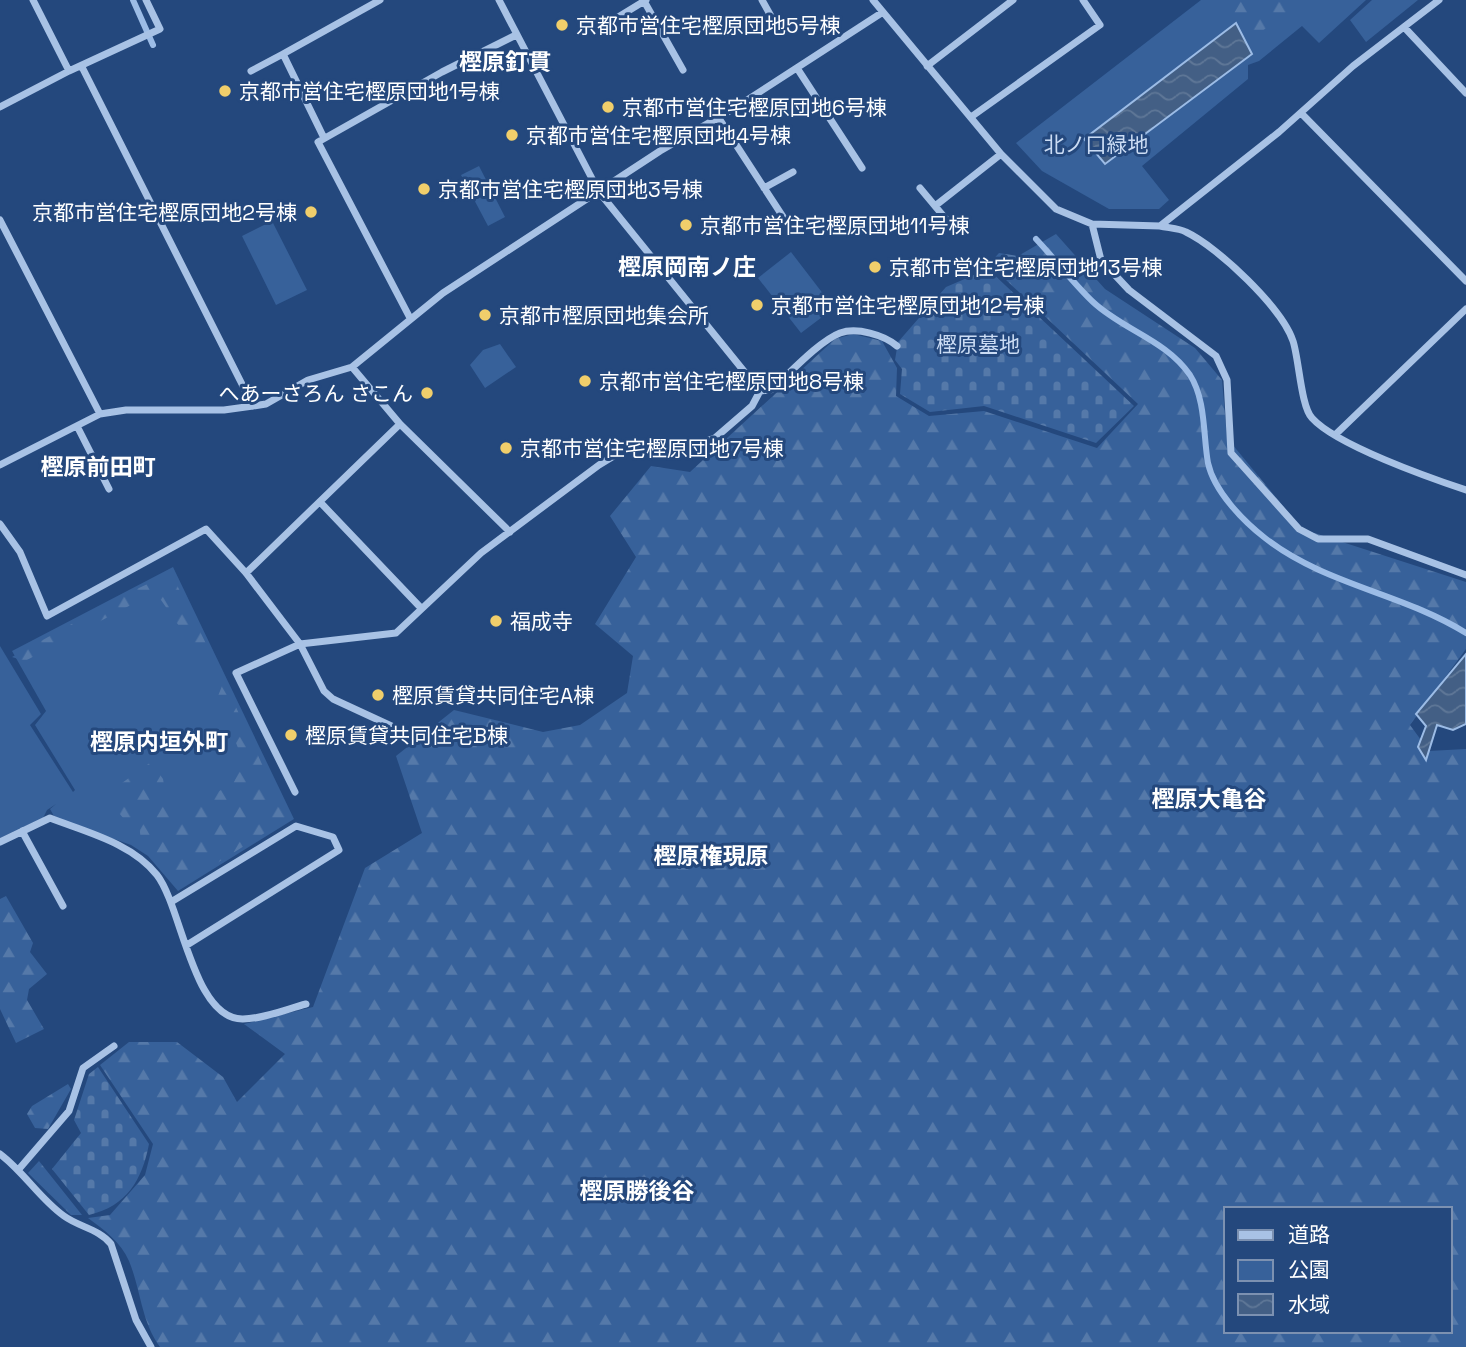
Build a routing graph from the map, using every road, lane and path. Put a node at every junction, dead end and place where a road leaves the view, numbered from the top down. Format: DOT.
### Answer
graph roads {
  1 [pos="33,0"];
  2 [pos="146,0"];
  3 [pos="380,0"];
  4 [pos="499,0"];
  5 [pos="645,0"];
  6 [pos="762,0"];
  7 [pos="873,0"];
  8 [pos="1013,0"];
  9 [pos="1083,0"];
  10 [pos="1439,0"];
  11 [pos="883,12"];
  12 [pos="615,19"];
  13 [pos="776,25"];
  14 [pos="1404,27"];
  15 [pos="516,35"];
  16 [pos="283,54"];
  17 [pos="926,66"];
  18 [pos="82,67"];
  19 [pos="797,68"];
  20 [pos="69,71"];
  21 [pos="251,71"];
  22 [pos="682,71"];
  23 [pos="1466,93"];
  24 [pos="0,107"];
  25 [pos="1301,113"];
  26 [pos="718,117"];
  27 [pos="971,117"];
  28 [pos="324,138"];
  29 [pos="1001,154"];
  30 [pos="862,168"];
  31 [pos="793,172"];
  32 [pos="764,188"];
  33 [pos="920,188"];
  34 [pos="599,192"];
  35 [pos="935,206"];
  36 [pos="0,220"];
  37 [pos="1092,224"];
  38 [pos="789,226"];
  39 [pos="1160,226"];
  40 [pos="955,230"];
  41 [pos="1466,281"];
  42 [pos="1466,309"];
  43 [pos="410,318"];
  44 [pos="897,346"];
  45 [pos="352,367"];
  46 [pos="760,391"];
  47 [pos="253,406"];
  48 [pos="100,414"];
  49 [pos="400,424"];
  50 [pos="77,426"];
  51 [pos="1336,434"];
  52 [pos="0,465"];
  53 [pos="108,489"];
  54 [pos="1466,490"];
  55 [pos="320,502"];
  56 [pos="0,524"];
  57 [pos="510,532"];
  58 [pos="246,573"];
  59 [pos="1466,575"];
  60 [pos="421,608"];
  61 [pos="300,644"];
  62 [pos="400,730"];
  63 [pos="295,792"];
  64 [pos="22,831"];
  65 [pos="0,842"];
  66 [pos="172,902"];
  67 [pos="63,905"];
  68 [pos="187,945"];
  69 [pos="306,1004"];
  70 [pos="114,1046"];
  71 [pos="0,1154"];
  72 [pos="19,1169"];
  73 [pos="151,1347"];
  1 -- 20 [label="street"];
  2 -- 18 [label="street"];
  3 -- 16 [label="street"];
  4 -- 15 [label="street"];
  5 -- 12 [label="street"];
  5 -- 22 [label="street"];
  6 -- 13 [label="street"];
  7 -- 11 [label="street"];
  8 -- 17 [label="street"];
  9 -- 27 [label="street"];
  10 -- 14 [label="street"];
  11 -- 17 [label="street"];
  11 -- 19 [label="street"];
  14 -- 23 [label="street"];
  14 -- 25 [label="street"];
  15 -- 28 [label="street"];
  15 -- 34 [label="street"];
  16 -- 21 [label="street"];
  16 -- 28 [label="street"];
  17 -- 27 [label="street"];
  18 -- 20 [label="street"];
  18 -- 47 [label="street"];
  19 -- 26 [label="street"];
  19 -- 30 [label="street"];
  20 -- 24 [label="street"];
  25 -- 39 [label="street"];
  25 -- 41 [label="street"];
  26 -- 32 [label="street"];
  26 -- 34 [label="street"];
  27 -- 29 [label="street"];
  28 -- 43 [label="street"];
  29 -- 35 [label="street"];
  29 -- 37 [label="street"];
  31 -- 32 [label="street"];
  32 -- 38 [label="street"];
  33 -- 35 [label="street"];
  34 -- 43 [label="street"];
  34 -- 46 [label="street"];
  35 -- 40 [label="street"];
  36 -- 48 [label="street"];
  37 -- 39 [label="street"];
  37 -- 59 [label="street"];
  39 -- 51 [label="street"];
  42 -- 51 [label="street"];
  43 -- 45 [label="street"];
  44 -- 46 [label="street"];
  45 -- 47 [label="street"];
  45 -- 49 [label="street"];
  46 -- 57 [label="street"];
  47 -- 48 [label="street"];
  48 -- 50 [label="street"];
  49 -- 55 [label="street"];
  49 -- 57 [label="street"];
  50 -- 52 [label="street"];
  50 -- 53 [label="street"];
  51 -- 54 [label="street"];
  55 -- 58 [label="street"];
  55 -- 60 [label="street"];
  56 -- 58 [label="street"];
  57 -- 60 [label="street"];
  58 -- 61 [label="street"];
  60 -- 61 [label="street"];
  61 -- 62 [label="street"];
  61 -- 63 [label="street"];
  64 -- 65 [label="street"];
  64 -- 66 [label="street"];
  64 -- 67 [label="street"];
  66 -- 68 [label="street"];
  66 -- 68 [label="street"];
  68 -- 69 [label="street"];
  70 -- 72 [label="street"];
  71 -- 72 [label="street"];
  72 -- 73 [label="street"];
}
